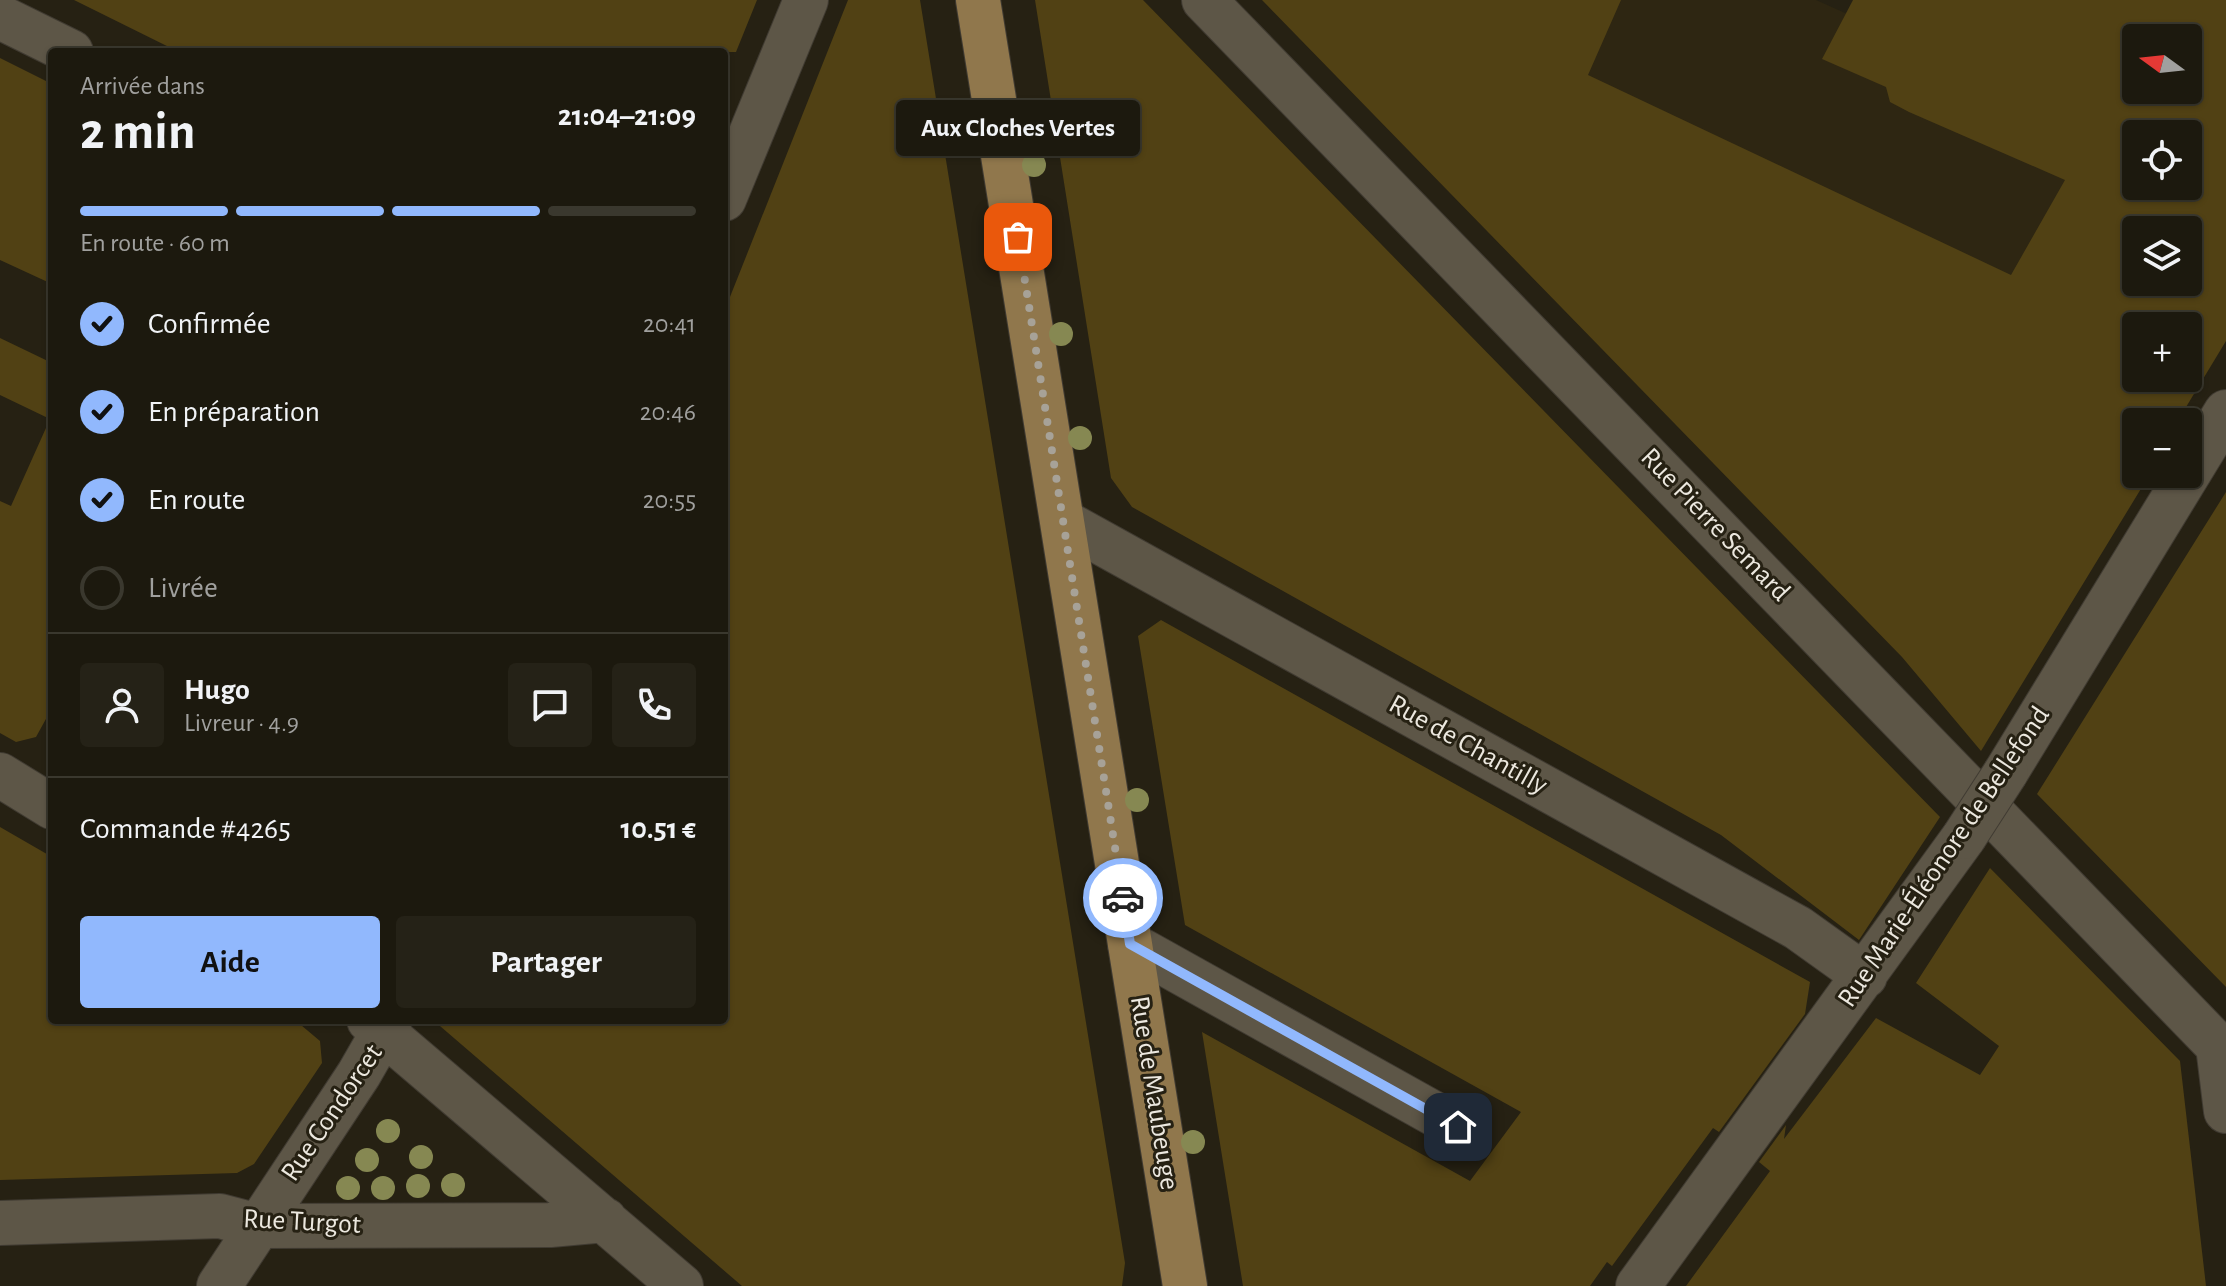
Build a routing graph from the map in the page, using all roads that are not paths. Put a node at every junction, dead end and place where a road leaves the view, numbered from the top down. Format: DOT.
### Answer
graph roads {
  1 [pos="806,0"];
  2 [pos="978,0"];
  3 [pos="1204,0"];
  4 [pos="0,17"];
  5 [pos="63,48"];
  6 [pos="728,189"];
  7 [pos="2226,412"];
  8 [pos="1064,522"];
  9 [pos="0,775"];
  10 [pos="48,802"];
  11 [pos="1130,944"];
  12 [pos="1865,976"];
  13 [pos="381,1025"];
  14 [pos="2222,1046"];
  15 [pos="2226,1111"];
  16 [pos="1458,1127"];
  17 [pos="605,1220"];
  18 [pos="0,1223"];
  19 [pos="258,1226"];
  20 [pos="219,1286"];
  21 [pos="681,1286"];
  22 [pos="1185,1286"];
  23 [pos="1638,1286"];
  1 -- 6 [label="street"];
  2 -- 8 [label="main road, Rue de Maubeuge"];
  3 -- 14 [label="street, Rue Pierre Semard"];
  4 -- 5 [label="street"];
  7 -- 12 [label="street, Rue Marie-Éléonore de Bellefond, bridge"];
  8 -- 11 [label="main road, Rue de Maubeuge"];
  8 -- 12 [label="street, Rue de Chantilly"];
  9 -- 10 [label="street"];
  11 -- 16 [label="street"];
  11 -- 22 [label="main road, Rue de Maubeuge"];
  12 -- 23 [label="street, Rue Marie-Éléonore de Bellefond"];
  13 -- 17 [label="street"];
  13 -- 19 [label="street, Rue Condorcet"];
  14 -- 15 [label="street"];
  17 -- 19 [label="street, Rue Turgot"];
  17 -- 21 [label="street"];
  18 -- 19 [label="street, Rue Turgot"];
  19 -- 20 [label="street, Rue Condorcet"];
}
